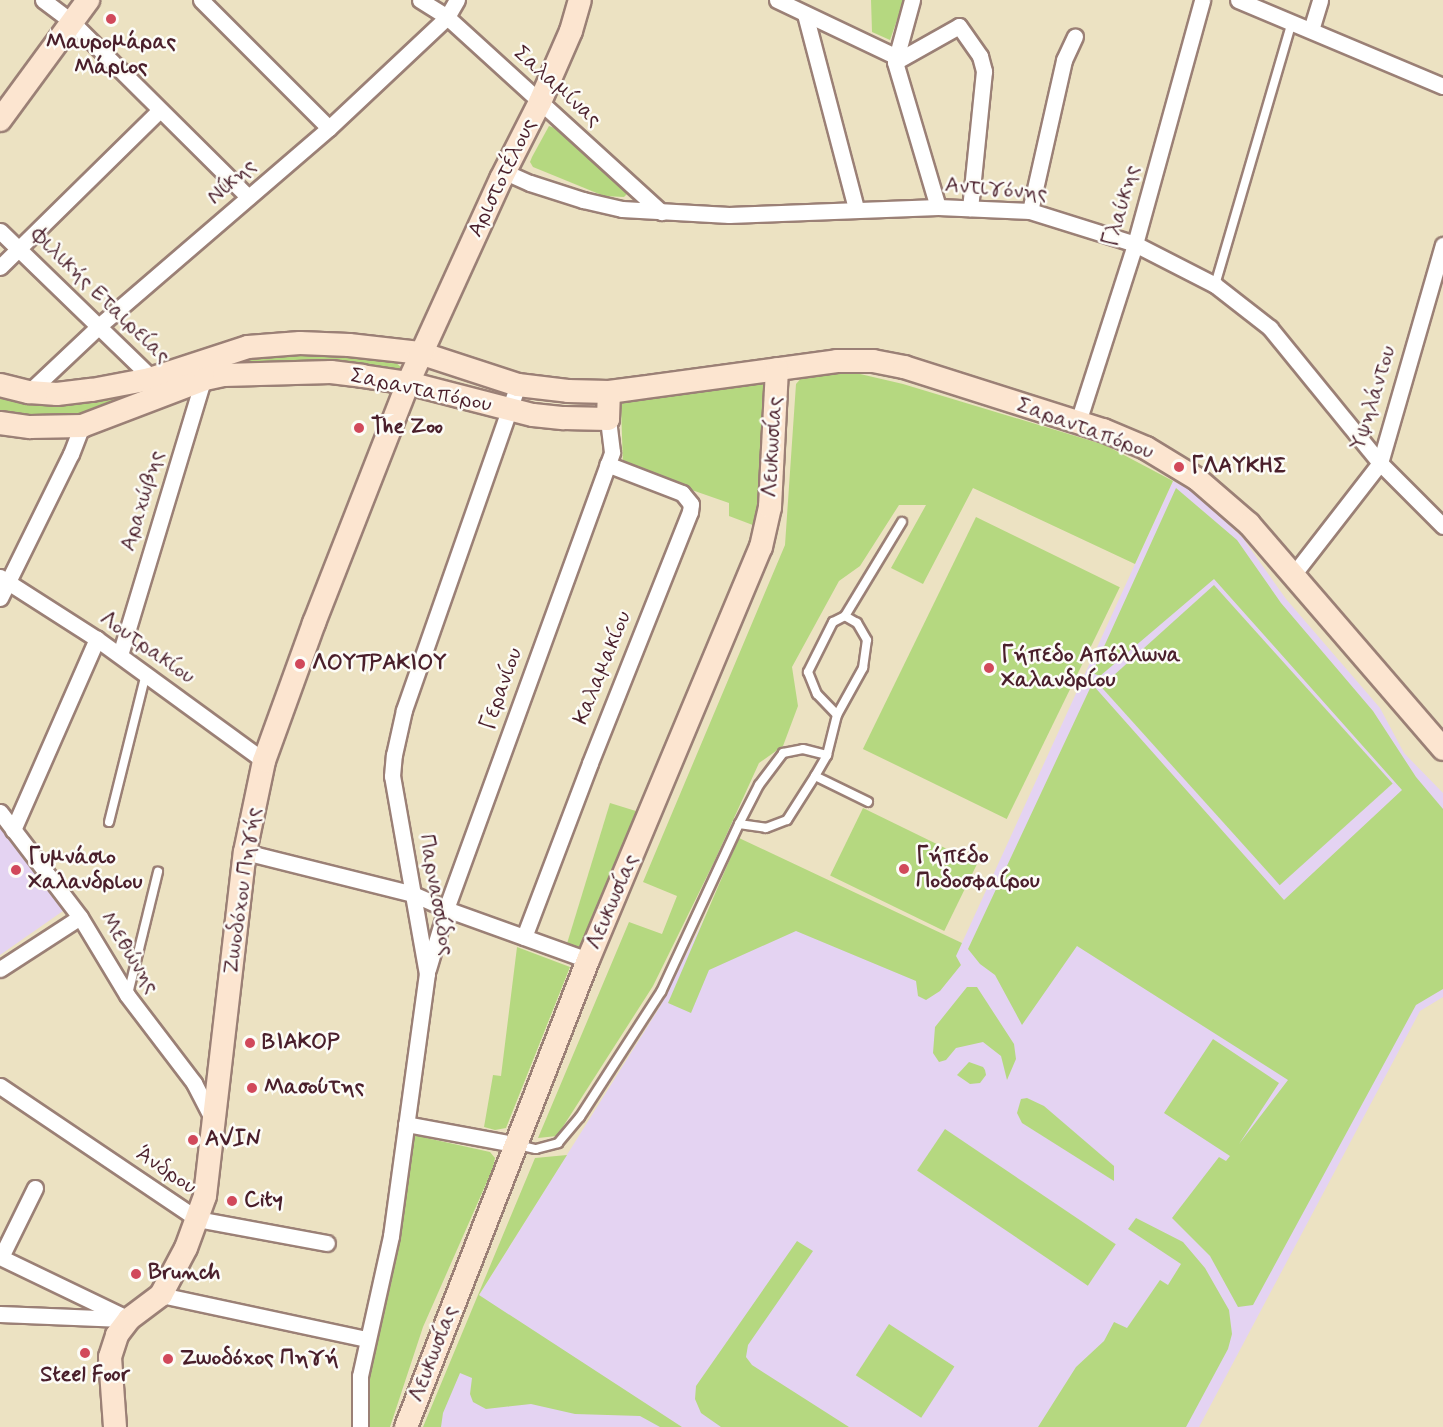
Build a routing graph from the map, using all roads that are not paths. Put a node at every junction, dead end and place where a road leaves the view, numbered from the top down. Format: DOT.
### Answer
graph roads {
  1 [pos="43,0"];
  2 [pos="88,0"];
  3 [pos="201,0"];
  4 [pos="420,0"];
  5 [pos="457,0"];
  6 [pos="580,0"];
  7 [pos="777,0"];
  8 [pos="912,0"];
  9 [pos="1202,0"];
  10 [pos="1238,0"];
  11 [pos="1320,0"];
  12 [pos="805,14"];
  13 [pos="447,17"];
  14 [pos="1292,21"];
  15 [pos="72,23"];
  16 [pos="1311,30"];
  17 [pos="1076,36"];
  18 [pos="895,59"];
  19 [pos="1443,86"];
  20 [pos="540,102"];
  21 [pos="160,110"];
  22 [pos="0,120"];
  23 [pos="329,128"];
  24 [pos="505,172"];
  25 [pos="248,197"];
  26 [pos="938,207"];
  27 [pos="856,208"];
  28 [pos="970,208"];
  29 [pos="661,212"];
  30 [pos="1030,212"];
  31 [pos="0,231"];
  32 [pos="1135,244"];
  33 [pos="1443,245"];
  34 [pos="20,248"];
  35 [pos="0,267"];
  36 [pos="1440,267"];
  37 [pos="1215,285"];
  38 [pos="100,325"];
  39 [pos="420,353"];
  40 [pos="204,369"];
  41 [pos="777,369"];
  42 [pos="408,383"];
  43 [pos="0,385"];
  44 [pos="518,385"];
  45 [pos="160,386"];
  46 [pos="29,392"];
  47 [pos="609,392"];
  48 [pos="510,410"];
  49 [pos="608,419"];
  50 [pos="1078,422"];
  51 [pos="0,423"];
  52 [pos="82,426"];
  53 [pos="1380,463"];
  54 [pos="607,464"];
  55 [pos="902,522"];
  56 [pos="1443,526"];
  57 [pos="1293,575"];
  58 [pos="4,580"];
  59 [pos="0,598"];
  60 [pos="845,616"];
  61 [pos="97,639"];
  62 [pos="120,655"];
  63 [pos="146,674"];
  64 [pos="837,715"];
  65 [pos="1443,749"];
  66 [pos="827,755"];
  67 [pos="264,761"];
  68 [pos="815,776"];
  69 [pos="868,802"];
  70 [pos="0,812"];
  71 [pos="109,822"];
  72 [pos="739,824"];
  73 [pos="13,830"];
  74 [pos="245,852"];
  75 [pos="158,872"];
  76 [pos="413,894"];
  77 [pos="447,909"];
  78 [pos="80,917"];
  79 [pos="524,937"];
  80 [pos="588,960"];
  81 [pos="0,969"];
  82 [pos="427,974"];
  83 [pos="127,995"];
  84 [pos="0,1086"];
  85 [pos="214,1122"];
  86 [pos="406,1124"];
  87 [pos="514,1144"];
  88 [pos="35,1188"];
  89 [pos="197,1219"];
  90 [pos="327,1243"];
  91 [pos="0,1257"];
  92 [pos="161,1295"];
  93 [pos="0,1314"];
  94 [pos="129,1319"];
  95 [pos="366,1339"];
  96 [pos="115,1427"];
  97 [pos="360,1427"];
  98 [pos="406,1427"];
  1 -- 15 [label="street"];
  2 -- 15 [label="street"];
  3 -- 23 [label="street"];
  4 -- 13 [label="street, Σαλαμίνας"];
  5 -- 13 [label="street, Νίκης"];
  6 -- 20 [label="street, Αριστοτέλους"];
  7 -- 12 [label="street"];
  8 -- 18 [label="street"];
  9 -- 32 [label="street, Γλαύκης"];
  10 -- 14 [label="street"];
  11 -- 16 [label="street"];
  12 -- 18 [label="street"];
  12 -- 27 [label="street"];
  13 -- 20 [label="street, Σαλαμίνας"];
  13 -- 23 [label="street, Νίκης"];
  14 -- 16 [label="street"];
  14 -- 37 [label="lane"];
  15 -- 21 [label="street"];
  15 -- 22 [label="street"];
  16 -- 19 [label="street"];
  17 -- 30 [label="street"];
  18 -- 26 [label="street"];
  18 -- 28 [label="street"];
  20 -- 24 [label="street, Αριστοτέλους"];
  20 -- 29 [label="street, Σαλαμίνας"];
  21 -- 25 [label="street"];
  21 -- 34 [label="street"];
  23 -- 25 [label="street, Νίκης"];
  24 -- 29 [label="street, Αντιγόνης"];
  24 -- 39 [label="street, Αριστοτέλους"];
  25 -- 38 [label="street, Νίκης"];
  26 -- 27 [label="street, Αντιγόνης"];
  26 -- 28 [label="street, Αντιγόνης"];
  27 -- 29 [label="street, Αντιγόνης"];
  28 -- 30 [label="street, Αντιγόνης"];
  30 -- 32 [label="street, Αντιγόνης"];
  31 -- 34 [label="street, Φιλικής Εταιρείας"];
  32 -- 37 [label="street, Αντιγόνης"];
  32 -- 50 [label="street, Γλαύκης"];
  33 -- 36 [label="street, Υψηλάντου"];
  34 -- 35 [label="street"];
  34 -- 38 [label="street, Φιλικής Εταιρείας"];
  36 -- 53 [label="street, Υψηλάντου"];
  37 -- 53 [label="street, Αντιγόνης"];
  38 -- 45 [label="street, Φιλικής Εταιρείας"];
  38 -- 46 [label="street, Νίκης"];
  39 -- 40 [label="street, Σαρανταπόρου"];
  39 -- 42 [label="street, Ζωοδόχου Πηγής"];
  39 -- 44 [label="street, Σαρανταπόρου"];
  40 -- 42 [label="street, Σαρανταπόρου"];
  40 -- 45 [label="street, Σαρανταπόρου"];
  40 -- 62 [label="street, Αραχώβης"];
  41 -- 47 [label="street, Σαρανταπόρου"];
  41 -- 50 [label="street, Σαρανταπόρου"];
  41 -- 80 [label="street, Λευκωσίας"];
  42 -- 48 [label="street, Σαρανταπόρου"];
  42 -- 67 [label="street, Ζωοδόχου Πηγής"];
  43 -- 46 [label="street, Σαρανταπόρου"];
  44 -- 47 [label="street, Σαρανταπόρου"];
  44 -- 48 [label="street, Παρνασσίδος"];
  45 -- 46 [label="street, Σαρανταπόρου"];
  45 -- 52 [label="street, Σαρανταπόρου"];
  47 -- 49 [label="street"];
  48 -- 49 [label="street, Σαρανταπόρου"];
  48 -- 76 [label="street, Παρνασσίδος"];
  49 -- 54 [label="street, Γερανίου"];
  50 -- 57 [label="street, Σαρανταπόρου"];
  51 -- 52 [label="street, Σαρανταπόρου"];
  52 -- 58 [label="street"];
  53 -- 56 [label="street, Αντιγόνης"];
  53 -- 57 [label="street, Υψηλάντου"];
  54 -- 77 [label="street, Γερανίου"];
  54 -- 79 [label="street, Καλαμακίου"];
  55 -- 60 [label="lane"];
  57 -- 65 [label="street, Σαρανταπόρου"];
  58 -- 59 [label="street"];
  58 -- 61 [label="street, Λουτρακίου"];
  60 -- 64 [label="lane"];
  60 -- 64 [label="lane"];
  61 -- 62 [label="street, Λουτρακίου"];
  61 -- 73 [label="street"];
  62 -- 63 [label="street, Λουτρακίου"];
  63 -- 67 [label="street, Λουτρακίου"];
  63 -- 71 [label="lane"];
  64 -- 66 [label="lane"];
  66 -- 68 [label="lane"];
  66 -- 72 [label="lane"];
  67 -- 74 [label="street, Ζωοδόχου Πηγής"];
  68 -- 69 [label="lane"];
  68 -- 72 [label="lane"];
  70 -- 73 [label="street, Μεθώνης"];
  72 -- 87 [label="lane"];
  73 -- 78 [label="street, Μεθώνης"];
  74 -- 76 [label="street"];
  74 -- 85 [label="street, Ζωοδόχου Πηγής"];
  75 -- 83 [label="lane"];
  76 -- 77 [label="street"];
  76 -- 82 [label="street, Παρνασσίδος"];
  77 -- 79 [label="street"];
  77 -- 82 [label="street, Γερανίου"];
  78 -- 81 [label="street"];
  78 -- 83 [label="street, Μεθώνης"];
  79 -- 80 [label="street"];
  80 -- 87 [label="street, Λευκωσίας"];
  82 -- 86 [label="street, Παρνασσίδος"];
  83 -- 85 [label="street, Μεθώνης"];
  84 -- 89 [label="street, Άνδρου"];
  85 -- 89 [label="street, Ζωοδόχου Πηγής"];
  86 -- 87 [label="street"];
  86 -- 95 [label="street, Παρνασσίδος"];
  87 -- 98 [label="street, Λευκωσίας"];
  88 -- 91 [label="street"];
  89 -- 90 [label="street, Άνδρου"];
  89 -- 92 [label="street, Ζωοδόχου Πηγής"];
  91 -- 94 [label="street"];
  92 -- 94 [label="street, Ζωοδόχου Πηγής"];
  92 -- 95 [label="street"];
  93 -- 94 [label="street"];
  94 -- 96 [label="street, Ζωοδόχου Πηγής"];
  95 -- 97 [label="street, Παρνασσίδος"];
}
